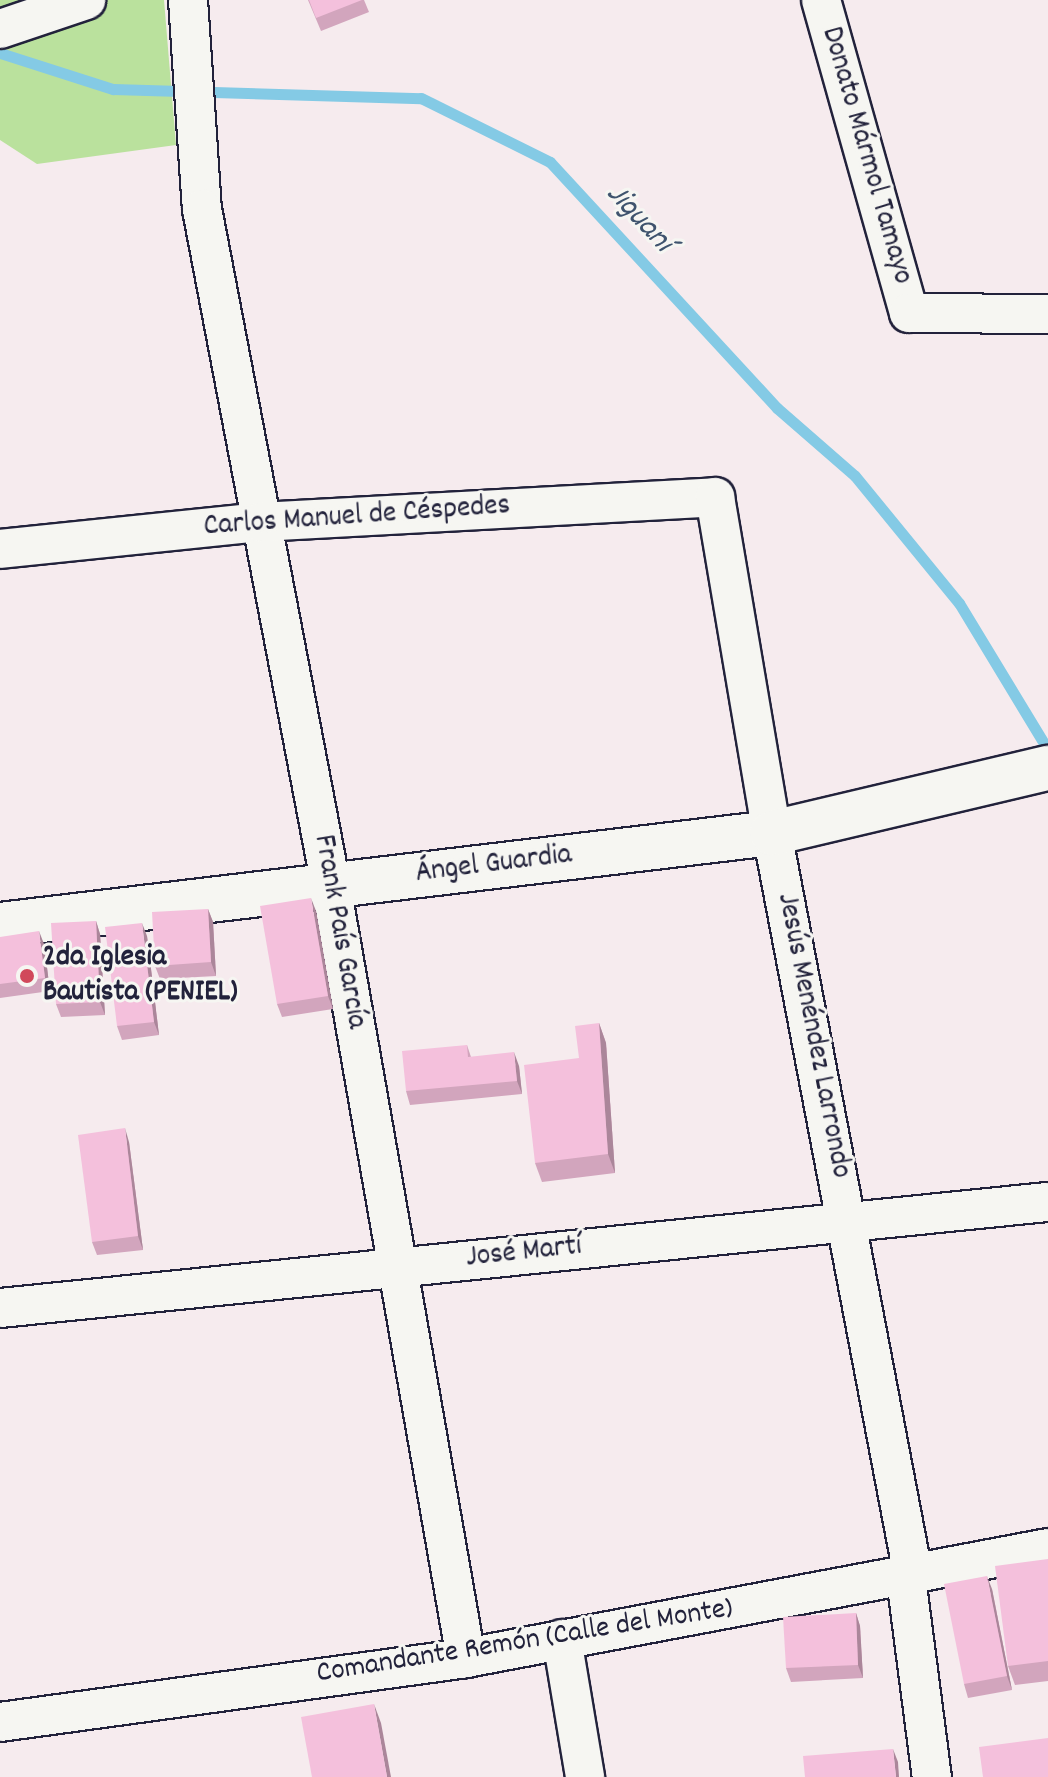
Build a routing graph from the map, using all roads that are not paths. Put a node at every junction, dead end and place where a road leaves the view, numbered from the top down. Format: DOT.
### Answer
graph roads {
  1 [pos="86,0"];
  2 [pos="821,0"];
  3 [pos="189,14"];
  4 [pos="0,29"];
  5 [pos="1048,314"];
  6 [pos="715,497"];
  7 [pos="260,522"];
  8 [pos="0,549"];
  9 [pos="1048,768"];
  10 [pos="772,833"];
  11 [pos="331,886"];
  12 [pos="0,925"];
  13 [pos="1048,1202"];
  14 [pos="848,1221"];
  15 [pos="396,1267"];
  16 [pos="0,1308"];
  17 [pos="1048,1548"];
  18 [pos="909,1576"];
  19 [pos="562,1639"];
  20 [pos="466,1658"];
  21 [pos="0,1722"];
  22 [pos="585,1777"];
  23 [pos="932,1777"];
  1 -- 4 [label="street"];
  2 -- 5 [label="street, Donato Mármol Tamayo"];
  3 -- 7 [label="street, Frank País García"];
  6 -- 7 [label="street, Carlos Manuel de Céspedes"];
  6 -- 10 [label="street, Jesús Menéndez Larrondo"];
  7 -- 8 [label="street, Carlos Manuel de Céspedes"];
  7 -- 11 [label="street, Frank País García"];
  9 -- 10 [label="main road, Ángel Guardia"];
  10 -- 11 [label="main road, Ángel Guardia"];
  10 -- 14 [label="street, Jesús Menéndez Larrondo"];
  11 -- 12 [label="main road, Ángel Guardia"];
  11 -- 15 [label="street, Frank País García"];
  13 -- 14 [label="street, José Martí"];
  14 -- 15 [label="street, José Martí"];
  14 -- 18 [label="street, Jesús Menéndez Larrondo"];
  15 -- 16 [label="street, José Martí"];
  15 -- 20 [label="street, Frank País García"];
  17 -- 18 [label="street, Comandante Remón (Calle del Monte)"];
  18 -- 19 [label="street, Comandante Remón (Calle del Monte)"];
  18 -- 23 [label="street, Jesús Menéndez Larrondo"];
  19 -- 20 [label="street, Comandante Remón (Calle del Monte)"];
  19 -- 22 [label="street"];
  20 -- 21 [label="street, Comandante Remón (Calle del Monte)"];
}
